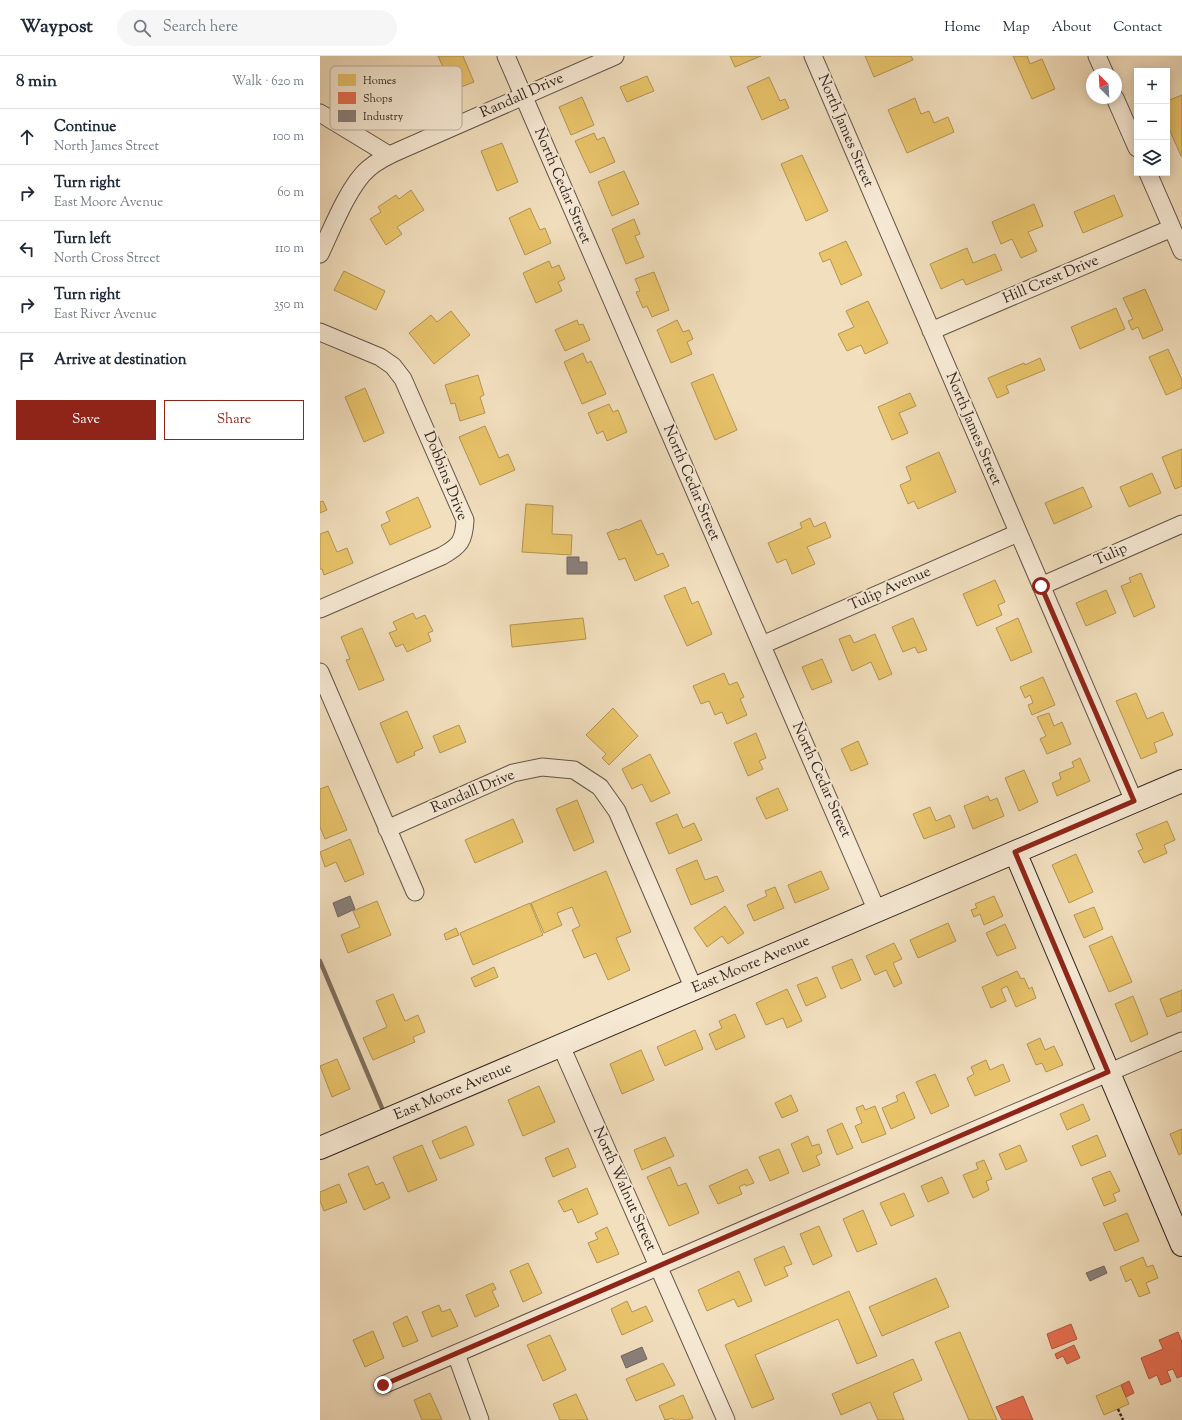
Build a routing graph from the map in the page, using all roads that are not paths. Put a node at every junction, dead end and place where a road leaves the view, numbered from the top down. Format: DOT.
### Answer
graph roads {
  1 [pos="506,56"];
  2 [pos="615,56"];
  3 [pos="812,56"];
  4 [pos="1097,56"];
  5 [pos="1102,68"];
  6 [pos="523,96"];
  7 [pos="1118,104"];
  8 [pos="320,113"];
  9 [pos="330,119"];
  10 [pos="462,123"];
  11 [pos="348,130"];
  12 [pos="446,130"];
  13 [pos="1134,141"];
  14 [pos="389,155"];
  15 [pos="1149,176"];
  16 [pos="1172,228"];
  17 [pos="1182,251"];
  18 [pos="320,254"];
  19 [pos="931,331"];
  20 [pos="320,332"];
  21 [pos="1182,524"];
  22 [pos="1018,533"];
  23 [pos="1041,586"];
  24 [pos="320,609"];
  25 [pos="762,645"];
  26 [pos="320,672"];
  27 [pos="1182,781"];
  28 [pos="1134,801"];
  29 [pos="387,829"];
  30 [pos="1015,852"];
  31 [pos="414,892"];
  32 [pos="877,911"];
  33 [pos="694,989"];
  34 [pos="1182,1041"];
  35 [pos="561,1046"];
  36 [pos="1108,1072"];
  37 [pos="320,1148"];
  38 [pos="1182,1246"];
  39 [pos="658,1267"];
  40 [pos="456,1354"];
  41 [pos="383,1385"];
  42 [pos="480,1420"];
  43 [pos="726,1420"];
  1 -- 6 [label="street, North Cedar Street"];
  2 -- 6 [label="street, Randall Drive"];
  3 -- 19 [label="street, North James Street"];
  4 -- 5 [label="street"];
  6 -- 10 [label="street, Randall Drive"];
  6 -- 25 [label="street, North Cedar Street"];
  7 -- 13 [label="street"];
  8 -- 9 [label="street"];
  11 -- 14 [label="street"];
  12 -- 14 [label="street, Randall Drive"];
  14 -- 18 [label="street, Randall Drive"];
  15 -- 16 [label="street"];
  16 -- 17 [label="street"];
  16 -- 19 [label="street, Hill Crest Drive"];
  19 -- 22 [label="street, North James Street"];
  20 -- 24 [label="street, Dobbins Drive"];
  21 -- 23 [label="street, Tulip"];
  22 -- 23 [label="street, North James Street"];
  22 -- 25 [label="street, Tulip Avenue"];
  23 -- 28 [label="street, North James Street"];
  25 -- 32 [label="street, North Cedar Street"];
  26 -- 29 [label="street"];
  27 -- 28 [label="street, East Moore Avenue"];
  28 -- 30 [label="street, East Moore Avenue"];
  29 -- 31 [label="street"];
  29 -- 33 [label="street, Randall Drive"];
  30 -- 32 [label="street, East Moore Avenue"];
  30 -- 36 [label="street"];
  32 -- 33 [label="street, East Moore Avenue"];
  33 -- 35 [label="street, East Moore Avenue"];
  34 -- 36 [label="street"];
  35 -- 37 [label="street, East Moore Avenue"];
  35 -- 39 [label="street, North Walnut Street"];
  36 -- 38 [label="street"];
  36 -- 39 [label="street"];
  39 -- 40 [label="street"];
  39 -- 43 [label="street, North Walnut Street"];
  40 -- 41 [label="street"];
  40 -- 42 [label="street"];
}
